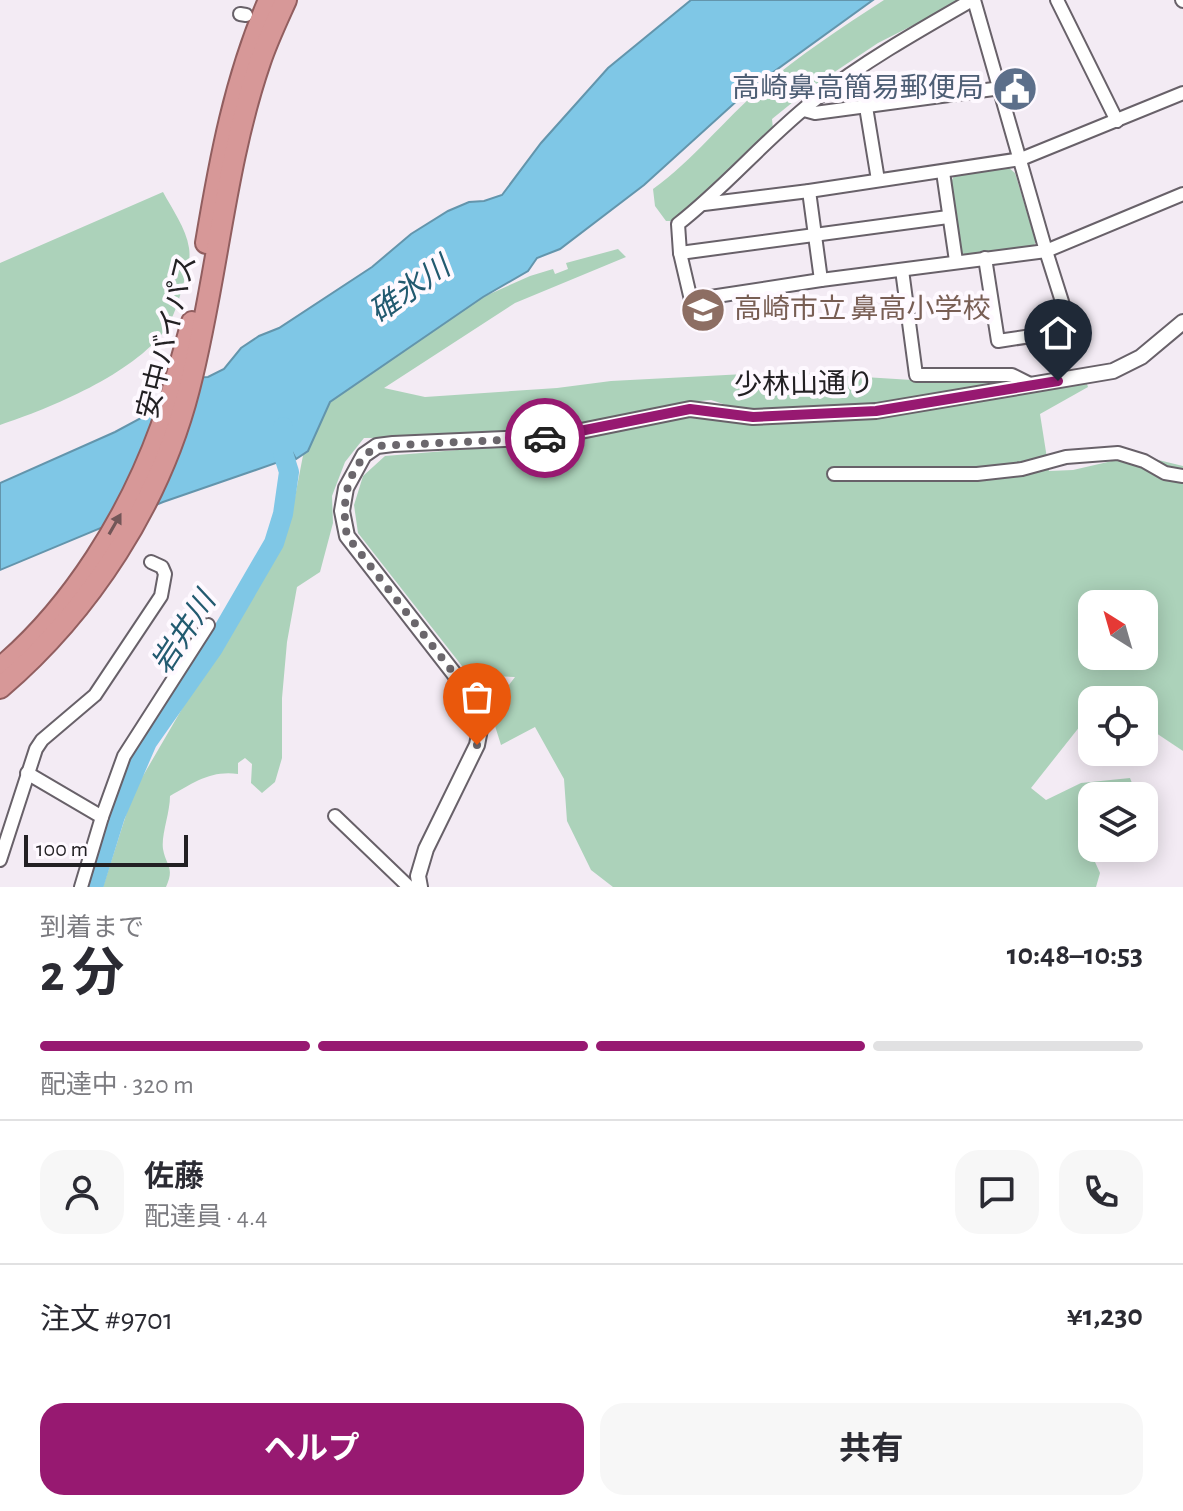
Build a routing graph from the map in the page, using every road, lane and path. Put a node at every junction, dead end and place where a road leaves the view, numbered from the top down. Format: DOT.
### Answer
graph roads {
  1 [pos="269,0"];
  2 [pos="286,0"];
  3 [pos="973,0"];
  4 [pos="1057,0"];
  5 [pos="1001,88"];
  6 [pos="1183,93"];
  7 [pos="866,107"];
  8 [pos="804,110"];
  9 [pos="1117,121"];
  10 [pos="1021,159"];
  11 [pos="943,172"];
  12 [pos="878,180"];
  13 [pos="809,191"];
  14 [pos="1183,194"];
  15 [pos="704,204"];
  16 [pos="948,217"];
  17 [pos="815,236"];
  18 [pos="1046,251"];
  19 [pos="680,253"];
  20 [pos="985,258"];
  21 [pos="956,261"];
  22 [pos="902,270"];
  23 [pos="821,280"];
  24 [pos="1183,322"];
  25 [pos="1071,330"];
  26 [pos="1077,349"];
  27 [pos="1032,385"];
  28 [pos="834,474"];
  29 [pos="1183,476"];
  30 [pos="151,562"];
  31 [pos="208,625"];
  32 [pos="0,668"];
  33 [pos="0,688"];
  34 [pos="27,773"];
  35 [pos="335,816"];
  36 [pos="102,817"];
  37 [pos="0,860"];
  38 [pos="81,887"];
  39 [pos="409,887"];
  40 [pos="420,887"];
  32 -- 1 [label="highway, 安中バイパス, one-way"];
  2 -- 33 [label="highway, 安中バイパス"];
  3 -- 5 [label="street"];
  3 -- 8 [label="street"];
  4 -- 9 [label="street"];
  5 -- 7 [label="street"];
  5 -- 10 [label="street"];
  6 -- 9 [label="street"];
  7 -- 8 [label="street"];
  7 -- 12 [label="street"];
  8 -- 15 [label="street"];
  9 -- 10 [label="street"];
  10 -- 11 [label="street"];
  10 -- 18 [label="street"];
  11 -- 12 [label="street"];
  11 -- 16 [label="street"];
  12 -- 13 [label="street"];
  13 -- 15 [label="street"];
  13 -- 17 [label="street"];
  14 -- 18 [label="street"];
  15 -- 19 [label="street"];
  16 -- 17 [label="street"];
  16 -- 21 [label="street"];
  17 -- 19 [label="street"];
  17 -- 23 [label="street"];
  18 -- 20 [label="street"];
  18 -- 25 [label="street"];
  19 -- 23 [label="street"];
  20 -- 21 [label="street"];
  20 -- 25 [label="street"];
  21 -- 22 [label="street"];
  22 -- 23 [label="street"];
  22 -- 27 [label="street"];
  24 -- 27 [label="street, 少林山通り"];
  25 -- 26 [label="street"];
  27 -- 40 [label="street, 少林山通り"];
  28 -- 29 [label="street"];
  30 -- 34 [label="street"];
  31 -- 36 [label="street"];
  34 -- 36 [label="street"];
  34 -- 37 [label="street"];
  35 -- 39 [label="street"];
  36 -- 38 [label="street"];
}
